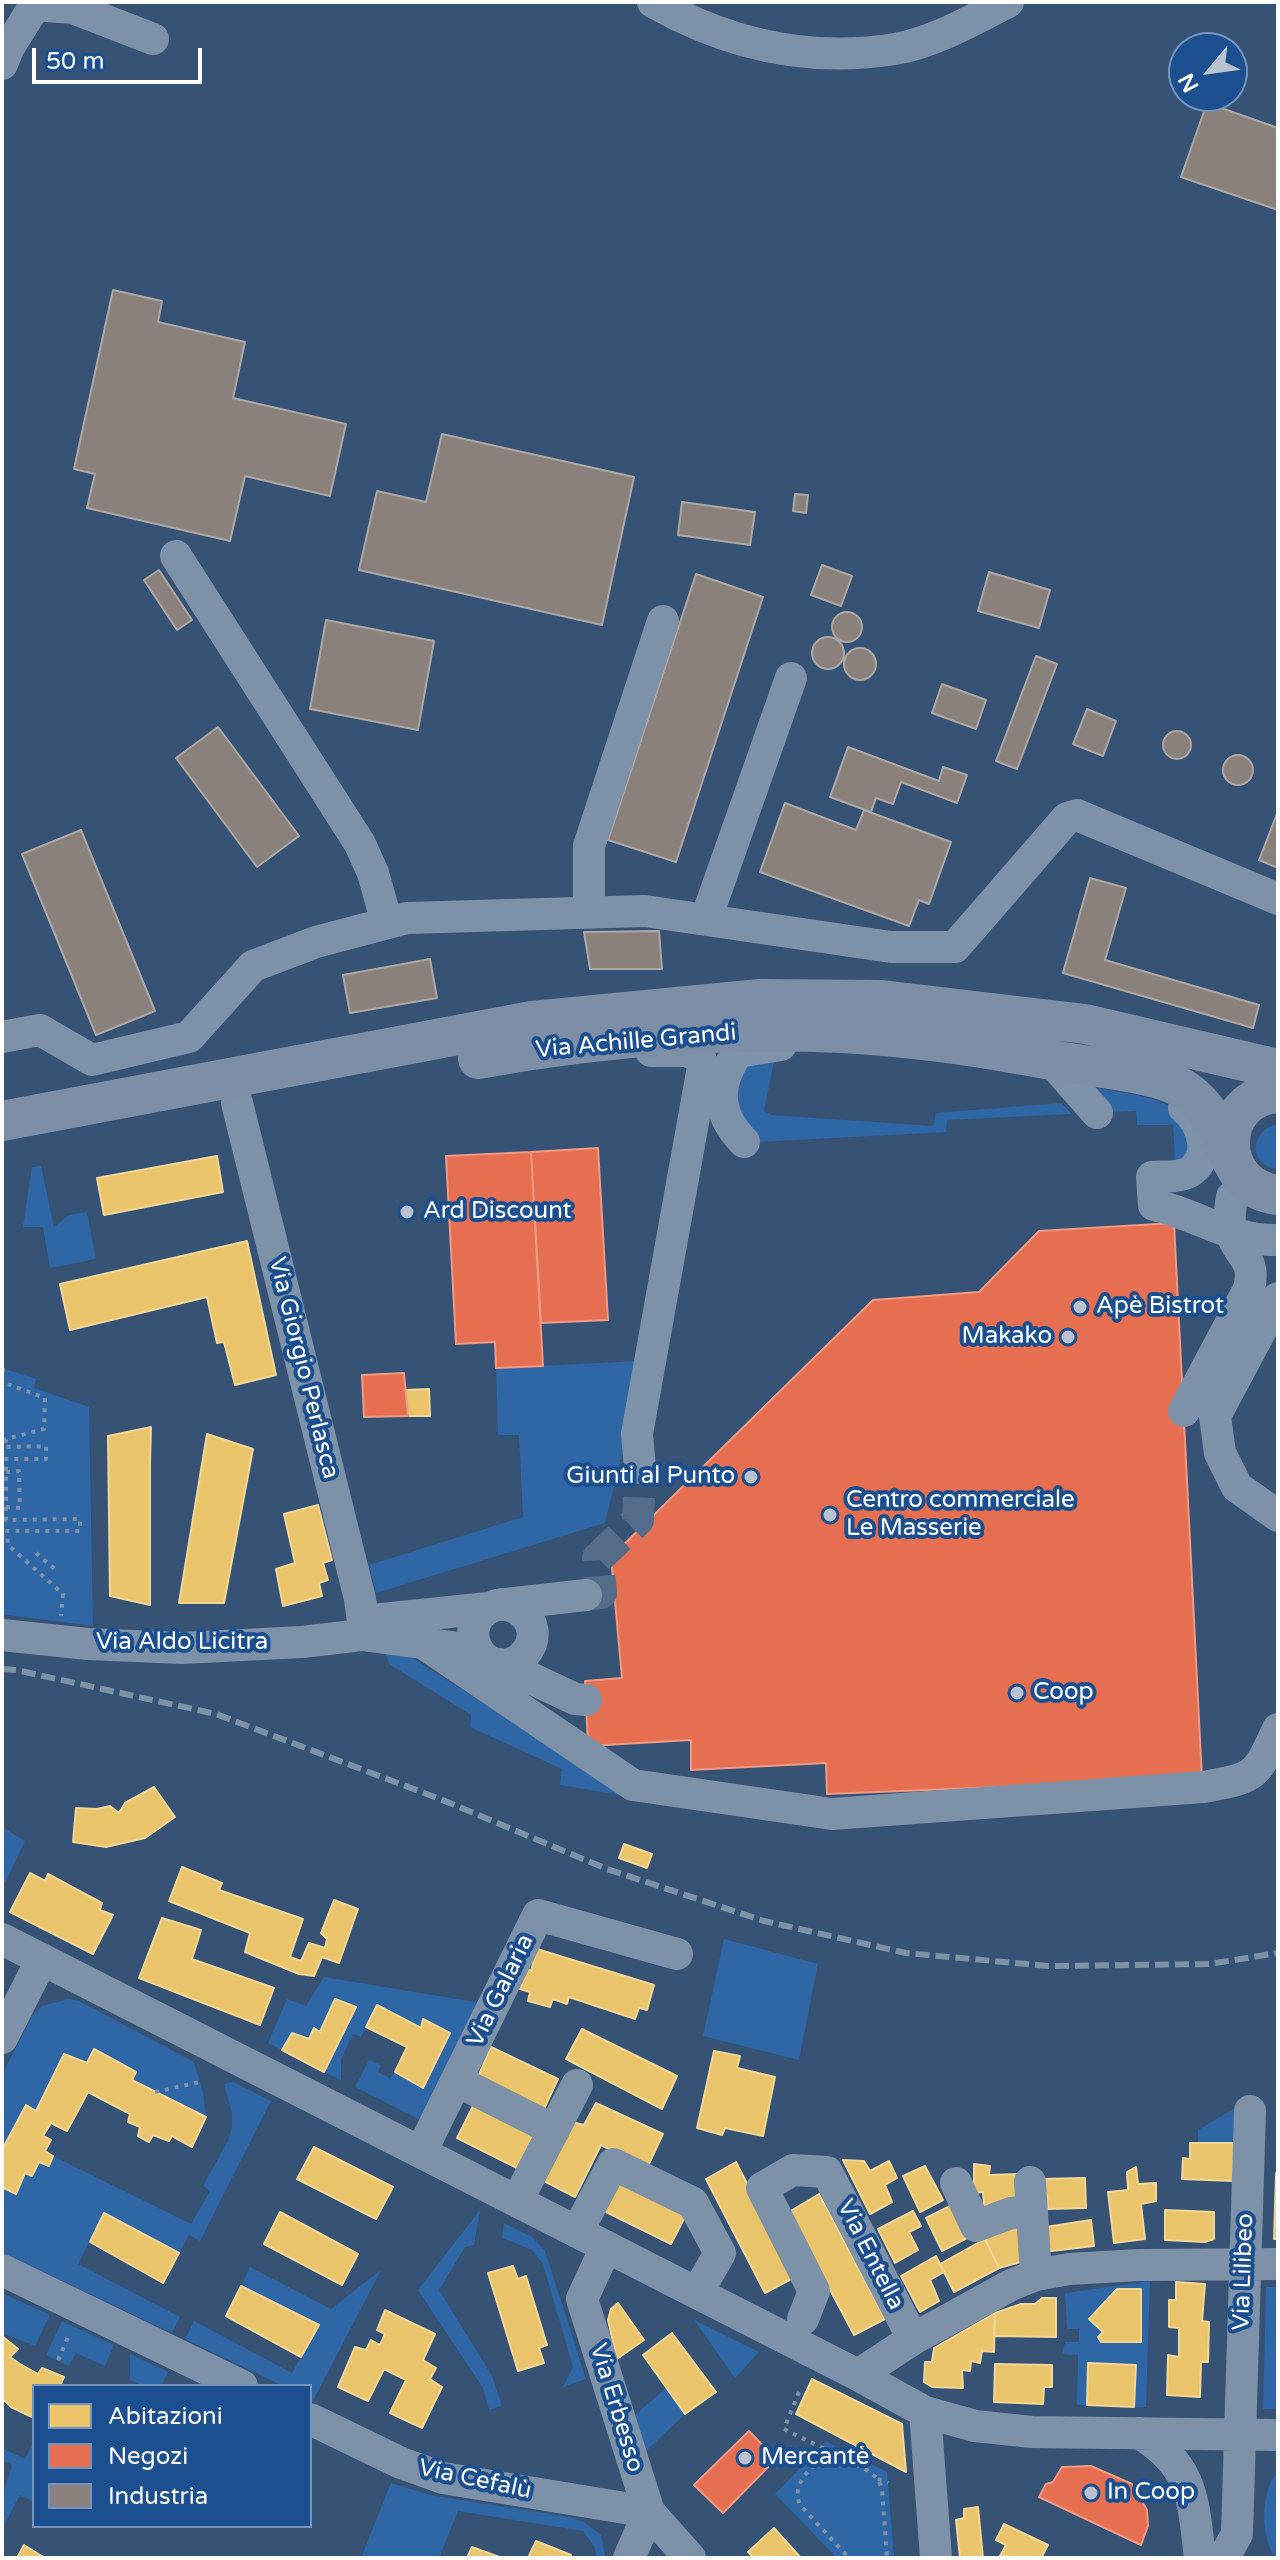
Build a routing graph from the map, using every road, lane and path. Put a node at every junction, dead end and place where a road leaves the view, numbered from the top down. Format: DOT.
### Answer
graph roads {
  1 [pos="653,2"];
  2 [pos="1008,2"];
  3 [pos="35,4"];
  4 [pos="153,39"];
  5 [pos="2,64"];
  6 [pos="176,556"];
  7 [pos="663,621"];
  8 [pos="791,678"];
  9 [pos="1278,899"];
  10 [pos="589,911"];
  11 [pos="706,919"];
  12 [pos="387,923"];
  13 [pos="711,1004"];
  14 [pos="893,1036"];
  15 [pos="2,1037"];
  16 [pos="936,1041"];
  17 [pos="562,1046"];
  18 [pos="1278,1069"];
  19 [pos="1061,1072"];
  20 [pos="1278,1084"];
  21 [pos="1278,1093"];
  22 [pos="237,1103"];
  23 [pos="1097,1113"];
  24 [pos="2,1121"];
  25 [pos="744,1142"];
  26 [pos="2,1149"];
  27 [pos="1233,1175"];
  28 [pos="1278,1195"];
  29 [pos="1159,1197"];
  30 [pos="1232,1234"];
  31 [pos="1278,1240"];
  32 [pos="1278,1258"];
  33 [pos="1278,1298"];
  34 [pos="3,1368"];
  35 [pos="640,1468"];
  36 [pos="6,1472"];
  37 [pos="6,1507"];
  38 [pos="1278,1516"];
  39 [pos="36,1553"];
  40 [pos="48,1562"];
  41 [pos="57,1571"];
  42 [pos="38,1572"];
  43 [pos="586,1595"];
  44 [pos="495,1606"];
  45 [pos="60,1622"];
  46 [pos="363,1628"];
  47 [pos="2,1635"];
  48 [pos="423,1643"];
  49 [pos="492,1660"];
  50 [pos="586,1700"];
  51 [pos="1278,1729"];
  52 [pos="2,1939"];
  53 [pos="677,1954"];
  54 [pos="42,1959"];
  55 [pos="2,2038"];
  56 [pos="457,2081"];
  57 [pos="200,2082"];
  58 [pos="577,2085"];
  59 [pos="155,2092"];
  60 [pos="1250,2111"];
  61 [pos="554,2130"];
  62 [pos="421,2152"];
  63 [pos="956,2183"];
  64 [pos="517,2201"];
  65 [pos="577,2232"];
  66 [pos="606,2247"];
  67 [pos="1244,2263"];
  68 [pos="1278,2264"];
  69 [pos="2,2270"];
  70 [pos="1036,2275"];
  71 [pos="697,2293"];
  72 [pos="803,2319"];
  73 [pos="69,2335"];
  74 [pos="913,2339"];
  75 [pos="58,2360"];
  76 [pos="858,2375"];
  77 [pos="238,2384"];
  78 [pos="799,2392"];
  79 [pos="925,2412"];
  80 [pos="312,2420"];
  81 [pos="1139,2433"];
  82 [pos="1226,2434"];
  83 [pos="1278,2435"];
  84 [pos="1278,2446"];
  85 [pos="829,2451"];
  86 [pos="878,2479"];
  87 [pos="888,2483"];
  88 [pos="1193,2502"];
  89 [pos="649,2512"];
  90 [pos="1234,2550"];
  91 [pos="629,2558"];
  92 [pos="690,2558"];
  93 [pos="849,2558"];
  94 [pos="887,2558"];
  95 [pos="936,2558"];
  96 [pos="1200,2558"];
  1 -- 2 [label="street"];
  3 -- 4 [label="street"];
  3 -- 5 [label="street"];
  6 -- 12 [label="street"];
  7 -- 10 [label="street"];
  8 -- 11 [label="street"];
  9 -- 11 [label="street"];
  10 -- 11 [label="street"];
  10 -- 12 [label="street"];
  12 -- 15 [label="street"];
  13 -- 18 [label="main road, Via Achille Grandi"];
  13 -- 20 [label="main road, Via Achille Grandi"];
  13 -- 24 [label="main road, Via Achille Grandi"];
  14 -- 16 [label="main road, Via Achille Grandi"];
  14 -- 17 [label="main road, Via Achille Grandi"];
  14 -- 25 [label="street"];
  16 -- 19 [label="street"];
  16 -- 27 [label="main road, Via Achille Grandi"];
  17 -- 22 [label="main road, Via Achille Grandi"];
  17 -- 35 [label="street"];
  19 -- 23 [label="street"];
  19 -- 29 [label="street"];
  21 -- 27 [label="main road"];
  22 -- 26 [label="main road, Via Achille Grandi"];
  22 -- 46 [label="street, Via Giorgio Perlasca"];
  27 -- 28 [label="main road"];
  27 -- 29 [label="street"];
  27 -- 30 [label="street"];
  29 -- 30 [label="street"];
  30 -- 31 [label="street"];
  30 -- 32 [label="street"];
  33 -- 38 [label="street"];
  34 -- 36 [label="path"];
  36 -- 37 [label="path"];
  36 -- 37 [label="path"];
  37 -- 42 [label="path"];
  39 -- 40 [label="path"];
  40 -- 41 [label="path"];
  40 -- 42 [label="path"];
  42 -- 45 [label="path"];
  43 -- 44 [label="street"];
  44 -- 46 [label="street"];
  44 -- 49 [label="street"];
  44 -- 49 [label="street"];
  46 -- 47 [label="street, Via Aldo Licitra"];
  46 -- 48 [label="street"];
  48 -- 49 [label="street"];
  48 -- 51 [label="street"];
  49 -- 50 [label="street"];
  52 -- 54 [label="street"];
  53 -- 56 [label="street, Via Galaria"];
  54 -- 55 [label="street"];
  54 -- 62 [label="street"];
  56 -- 61 [label="street"];
  56 -- 62 [label="street, Via Galaria"];
  57 -- 59 [label="path"];
  58 -- 61 [label="street"];
  60 -- 67 [label="street, Via Lilibeo"];
  61 -- 64 [label="street"];
  62 -- 64 [label="street"];
  63 -- 70 [label="street"];
  64 -- 65 [label="street"];
  65 -- 66 [label="street"];
  65 -- 71 [label="street"];
  66 -- 71 [label="street"];
  66 -- 89 [label="street, Via Erbesso"];
  67 -- 68 [label="street"];
  67 -- 70 [label="street"];
  67 -- 82 [label="street, Via Lilibeo"];
  69 -- 77 [label="street"];
  70 -- 74 [label="street"];
  71 -- 76 [label="street"];
  72 -- 74 [label="street, Via Entella"];
  73 -- 75 [label="path"];
  74 -- 76 [label="street"];
  76 -- 79 [label="street"];
  78 -- 85 [label="path"];
  79 -- 81 [label="street"];
  79 -- 95 [label="street"];
  80 -- 89 [label="street, Via Cefalù"];
  81 -- 82 [label="street"];
  81 -- 88 [label="street"];
  82 -- 83 [label="street"];
  82 -- 88 [label="street"];
  82 -- 90 [label="street, Via Lilibeo"];
  84 -- 90 [label="street"];
  85 -- 86 [label="path"];
  85 -- 93 [label="path"];
  86 -- 87 [label="path"];
  86 -- 94 [label="path"];
  88 -- 96 [label="street"];
  89 -- 91 [label="street"];
  89 -- 92 [label="street, Via Erbesso"];
}
